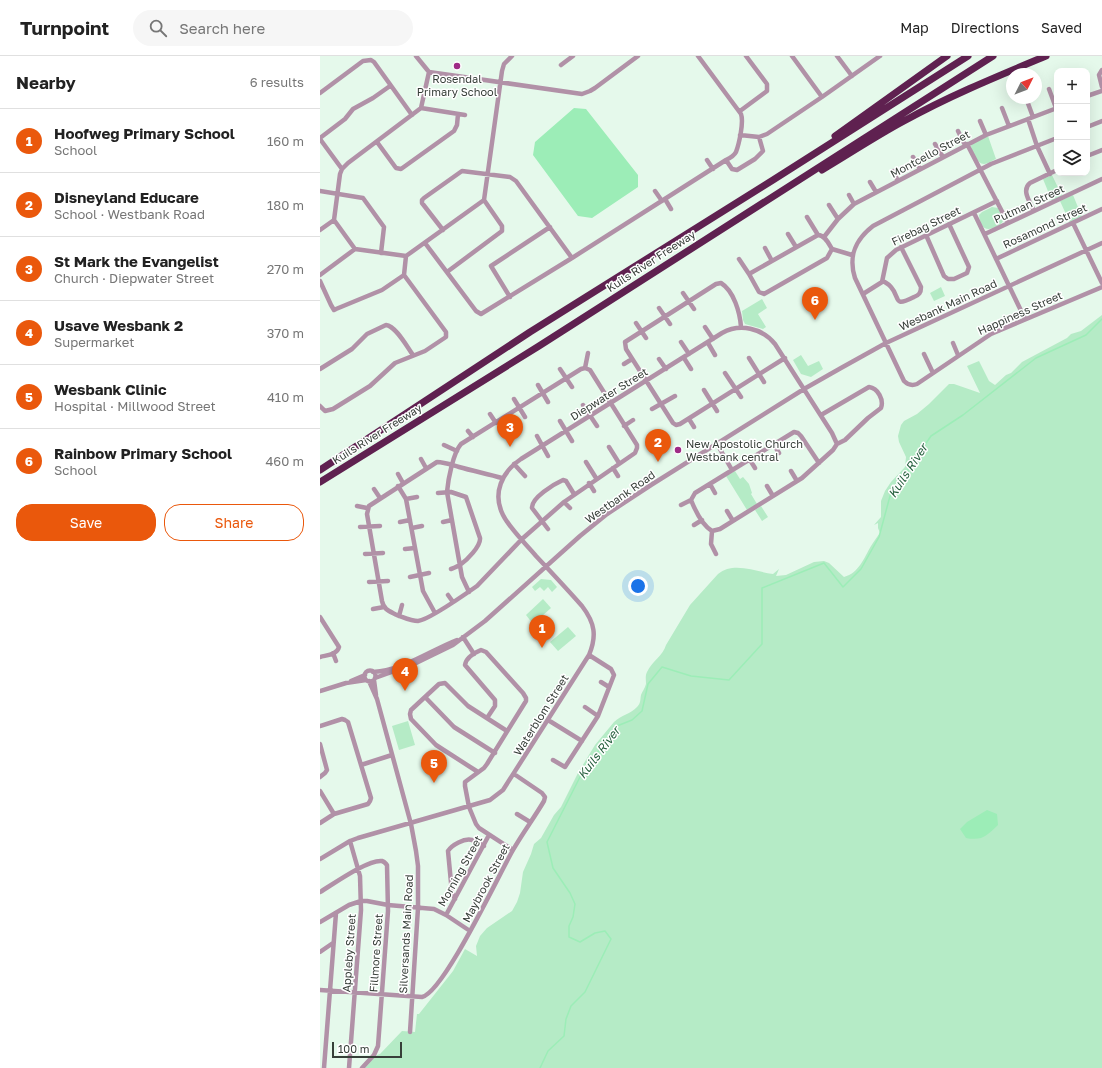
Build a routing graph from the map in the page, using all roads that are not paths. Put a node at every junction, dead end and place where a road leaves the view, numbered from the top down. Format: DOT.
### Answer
graph roads {
  1 [pos="416,56"];
  2 [pos="512,56"];
  3 [pos="573,56"];
  4 [pos="746,56"];
  5 [pos="792,56"];
  6 [pos="837,56"];
  7 [pos="880,56"];
  8 [pos="947,56"];
  9 [pos="968,56"];
  10 [pos="993,56"];
  11 [pos="1046,56"];
  12 [pos="635,57"];
  13 [pos="700,57"];
  14 [pos="560,65"];
  15 [pos="1102,70"];
  16 [pos="429,72"];
  17 [pos="852,76"];
  18 [pos="501,82"];
  19 [pos="390,86"];
  20 [pos="1102,87"];
  21 [pos="1050,89"];
  22 [pos="1102,91"];
  23 [pos="320,93"];
  24 [pos="1090,95"];
  25 [pos="822,97"];
  26 [pos="1027,104"];
  27 [pos="1055,104"];
  28 [pos="421,108"];
  29 [pos="1002,108"];
  30 [pos="1054,109"];
  31 [pos="740,111"];
  32 [pos="458,114"];
  33 [pos="412,115"];
  34 [pos="465,115"];
  35 [pos="1030,118"];
  36 [pos="980,121"];
  37 [pos="1102,122"];
  38 [pos="1009,126"];
  39 [pos="1090,126"];
  40 [pos="958,131"];
  41 [pos="740,135"];
  42 [pos="986,135"];
  43 [pos="759,137"];
  44 [pos="320,139"];
  45 [pos="1054,139"];
  46 [pos="377,142"];
  47 [pos="935,144"];
  48 [pos="966,145"];
  49 [pos="1037,146"];
  50 [pos="1102,150"];
  51 [pos="1090,155"];
  52 [pos="913,157"];
  53 [pos="943,157"];
  54 [pos="707,160"];
  55 [pos="726,160"];
  56 [pos="712,168"];
  57 [pos="342,169"];
  58 [pos="920,169"];
  59 [pos="980,170"];
  60 [pos="893,171"];
  61 [pos="1054,172"];
  62 [pos="487,174"];
  63 [pos="1050,174"];
  64 [pos="1102,179"];
  65 [pos="773,180"];
  66 [pos="898,181"];
  67 [pos="870,182"];
  68 [pos="792,184"];
  69 [pos="320,191"];
  70 [pos="655,191"];
  71 [pos="876,192"];
  72 [pos="337,194"];
  73 [pos="849,195"];
  74 [pos="484,200"];
  75 [pos="663,200"];
  76 [pos="996,201"];
  77 [pos="854,204"];
  78 [pos="829,205"];
  79 [pos="672,209"];
  80 [pos="1102,209"];
  81 [pos="1034,211"];
  82 [pos="974,213"];
  83 [pos="807,217"];
  84 [pos="838,219"];
  85 [pos="334,220"];
  86 [pos="1008,223"];
  87 [pos="1073,223"];
  88 [pos="950,224"];
  89 [pos="550,227"];
  90 [pos="320,230"];
  91 [pos="443,230"];
  92 [pos="788,234"];
  93 [pos="985,234"];
  94 [pos="818,235"];
  95 [pos="926,235"];
  96 [pos="824,237"];
  97 [pos="425,243"];
  98 [pos="1102,243"];
  99 [pos="796,247"];
  100 [pos="901,247"];
  101 [pos="765,248"];
  102 [pos="355,249"];
  103 [pos="832,250"];
  104 [pos="1086,250"];
  105 [pos="381,253"];
  106 [pos="852,255"];
  107 [pos="406,256"];
  108 [pos="572,258"];
  109 [pos="739,259"];
  110 [pos="996,259"];
  111 [pos="772,261"];
  112 [pos="447,272"];
  113 [pos="748,274"];
  114 [pos="320,275"];
  115 [pos="404,275"];
  116 [pos="320,281"];
  117 [pos="883,281"];
  118 [pos="1102,283"];
  119 [pos="1010,287"];
  120 [pos="1102,287"];
  121 [pos="684,293"];
  122 [pos="863,294"];
  123 [pos="510,297"];
  124 [pos="689,301"];
  125 [pos="659,308"];
  126 [pos="694,309"];
  127 [pos="665,316"];
  128 [pos="1025,319"];
  129 [pos="636,323"];
  130 [pos="670,324"];
  131 [pos="705,327"];
  132 [pos="741,327"];
  133 [pos="642,331"];
  134 [pos="646,338"];
  135 [pos="713,339"];
  136 [pos="681,342"];
  137 [pos="708,343"];
  138 [pos="886,343"];
  139 [pos="953,343"];
  140 [pos="588,353"];
  141 [pos="689,354"];
  142 [pos="924,354"];
  143 [pos="413,355"];
  144 [pos="715,355"];
  145 [pos="958,355"];
  146 [pos="684,358"];
  147 [pos="749,358"];
  148 [pos="786,358"];
  149 [pos="632,359"];
  150 [pos="659,359"];
  151 [pos="624,364"];
  152 [pos="585,368"];
  153 [pos="320,369"];
  154 [pos="560,369"];
  155 [pos="666,369"];
  156 [pos="691,369"];
  157 [pos="726,373"];
  158 [pos="933,373"];
  159 [pos="760,374"];
  160 [pos="566,378"];
  161 [pos="646,381"];
  162 [pos="764,382"];
  163 [pos="538,385"];
  164 [pos="572,387"];
  165 [pos="736,389"];
  166 [pos="804,389"];
  167 [pos="704,390"];
  168 [pos="543,393"];
  169 [pos="675,396"];
  170 [pos="741,397"];
  171 [pos="514,399"];
  172 [pos="548,402"];
  173 [pos="610,403"];
  174 [pos="660,404"];
  175 [pos="713,404"];
  176 [pos="583,405"];
  177 [pos="320,406"];
  178 [pos="520,408"];
  179 [pos="652,409"];
  180 [pos="717,411"];
  181 [pos="490,414"];
  182 [pos="821,415"];
  183 [pos="590,416"];
  184 [pos="525,417"];
  185 [pos="689,419"];
  186 [pos="633,420"];
  187 [pos="560,421"];
  188 [pos="496,423"];
  189 [pos="597,426"];
  190 [pos="624,426"];
  191 [pos="694,427"];
  192 [pos="468,431"];
  193 [pos="566,431"];
  194 [pos="537,436"];
  195 [pos="473,437"];
  196 [pos="572,441"];
  197 [pos="717,444"];
  198 [pos="836,444"];
  199 [pos="444,445"];
  200 [pos="774,445"];
  201 [pos="542,446"];
  202 [pos="609,447"];
  203 [pos="457,451"];
  204 [pos="779,453"];
  205 [pos="548,456"];
  206 [pos="421,459"];
  207 [pos="750,460"];
  208 [pos="586,462"];
  209 [pos="619,463"];
  210 [pos="818,463"];
  211 [pos="514,464"];
  212 [pos="453,465"];
  213 [pos="426,468"];
  214 [pos="613,468"];
  215 [pos="755,468"];
  216 [pos="320,470"];
  217 [pos="732,470"];
  218 [pos="791,471"];
  219 [pos="398,474"];
  220 [pos="525,476"];
  221 [pos="618,476"];
  222 [pos="502,478"];
  223 [pos="596,478"];
  224 [pos="797,481"];
  225 [pos="320,482"];
  226 [pos="403,483"];
  227 [pos="589,483"];
  228 [pos="710,484"];
  229 [pos="398,486"];
  230 [pos="767,486"];
  231 [pos="374,489"];
  232 [pos="594,491"];
  233 [pos="447,492"];
  234 [pos="438,493"];
  235 [pos="715,493"];
  236 [pos="574,494"];
  237 [pos="773,496"];
  238 [pos="417,497"];
  239 [pos="380,498"];
  240 [pos="406,499"];
  241 [pos="691,500"];
  242 [pos="564,502"];
  243 [pos="681,505"];
  244 [pos="357,506"];
  245 [pos="368,508"];
  246 [pos="570,508"];
  247 [pos="727,511"];
  248 [pos="410,520"];
  249 [pos="452,520"];
  250 [pos="702,520"];
  251 [pos="733,521"];
  252 [pos="400,522"];
  253 [pos="443,522"];
  254 [pos="542,522"];
  255 [pos="694,525"];
  256 [pos="369,526"];
  257 [pos="380,526"];
  258 [pos="422,526"];
  259 [pos="360,527"];
  260 [pos="412,528"];
  261 [pos="548,529"];
  262 [pos="712,531"];
  263 [pos="522,539"];
  264 [pos="415,548"];
  265 [pos="405,549"];
  266 [pos="383,553"];
  267 [pos="365,554"];
  268 [pos="374,554"];
  269 [pos="716,554"];
  270 [pos="460,565"];
  271 [pos="546,566"];
  272 [pos="451,569"];
  273 [pos="429,573"];
  274 [pos="420,575"];
  275 [pos="410,577"];
  276 [pos="379,581"];
  277 [pos="388,581"];
  278 [pos="369,582"];
  279 [pos="469,592"];
  280 [pos="448,595"];
  281 [pos="453,602"];
  282 [pos="402,605"];
  283 [pos="384,606"];
  284 [pos="373,609"];
  285 [pos="435,613"];
  286 [pos="399,616"];
  287 [pos="320,617"];
  288 [pos="462,638"];
  289 [pos="333,653"];
  290 [pos="474,654"];
  291 [pos="589,655"];
  292 [pos="320,657"];
  293 [pos="336,661"];
  294 [pos="373,672"];
  295 [pos="370,679"];
  296 [pos="601,682"];
  297 [pos="609,687"];
  298 [pos="320,691"];
  299 [pos="425,697"];
  300 [pos="585,708"];
  301 [pos="598,716"];
  302 [pos="486,718"];
  303 [pos="548,720"];
  304 [pos="320,726"];
  305 [pos="508,731"];
  306 [pos="582,741"];
  307 [pos="320,744"];
  308 [pos="495,753"];
  309 [pos="392,755"];
  310 [pos="553,760"];
  311 [pos="361,764"];
  312 [pos="478,772"];
  313 [pos="514,774"];
  314 [pos="320,777"];
  315 [pos="320,791"];
  316 [pos="469,807"];
  317 [pos="334,814"];
  318 [pos="517,814"];
  319 [pos="530,822"];
  320 [pos="320,823"];
  321 [pos="411,824"];
  322 [pos="489,836"];
  323 [pos="350,841"];
  324 [pos="484,846"];
  325 [pos="513,850"];
  326 [pos="320,860"];
  327 [pos="359,868"];
  328 [pos="320,892"];
  329 [pos="455,899"];
  330 [pos="361,901"];
  331 [pos="388,905"];
  332 [pos="418,908"];
  333 [pos="336,913"];
  334 [pos="446,915"];
  335 [pos="320,922"];
  336 [pos="470,931"];
  337 [pos="333,943"];
  338 [pos="320,952"];
  339 [pos="320,990"];
  340 [pos="330,990"];
  341 [pos="355,992"];
  342 [pos="382,994"];
  343 [pos="412,996"];
  344 [pos="410,1032"];
  345 [pos="324,1068"];
  346 [pos="349,1068"];
  347 [pos="362,1068"];
  1 -- 16 [label="street"];
  2 -- 18 [label="street"];
  3 -- 14 [label="street"];
  4 -- 31 [label="street"];
  5 -- 25 [label="street"];
  6 -- 17 [label="street"];
  7 -- 17 [label="street"];
  8 -- 65 [label="highway"];
  9 -- 65 [label="highway, Kuils River Freeway"];
  10 -- 68 [label="highway, Kuils River Freeway"];
  11 -- 68 [label="highway"];
  12 -- 18 [label="street"];
  13 -- 31 [label="street"];
  15 -- 20 [label="street"];
  16 -- 18 [label="street"];
  16 -- 28 [label="street"];
  17 -- 25 [label="street"];
  18 -- 62 [label="street"];
  19 -- 23 [label="street"];
  19 -- 33 [label="street"];
  19 -- 44 [label="street"];
  21 -- 27 [label="street"];
  22 -- 24 [label="street"];
  25 -- 43 [label="street"];
  26 -- 35 [label="street"];
  28 -- 32 [label="street"];
  28 -- 33 [label="street"];
  29 -- 38 [label="street"];
  30 -- 35 [label="street, Montcello Street"];
  31 -- 41 [label="street"];
  32 -- 34 [label="street"];
  32 -- 46 [label="street"];
  33 -- 46 [label="street"];
  35 -- 38 [label="street, Montcello Street"];
  35 -- 49 [label="street"];
  36 -- 42 [label="street"];
  37 -- 39 [label="street"];
  38 -- 42 [label="street, Montcello Street"];
  40 -- 48 [label="street"];
  41 -- 43 [label="street"];
  41 -- 55 [label="street"];
  42 -- 48 [label="street, Montcello Street"];
  43 -- 55 [label="street"];
  44 -- 57 [label="street"];
  45 -- 49 [label="street"];
  46 -- 57 [label="street"];
  47 -- 53 [label="street"];
  48 -- 53 [label="street, Montcello Street"];
  48 -- 59 [label="street"];
  49 -- 59 [label="street"];
  49 -- 63 [label="street"];
  50 -- 51 [label="street"];
  52 -- 58 [label="street"];
  53 -- 58 [label="street, Montcello Street"];
  54 -- 56 [label="street"];
  55 -- 56 [label="street"];
  56 -- 75 [label="street"];
  57 -- 72 [label="street"];
  58 -- 66 [label="street, Montcello Street"];
  59 -- 76 [label="street"];
  59 -- 106 [label="street"];
  60 -- 66 [label="street"];
  61 -- 63 [label="street"];
  62 -- 74 [label="street"];
  62 -- 89 [label="street"];
  62 -- 91 [label="street"];
  63 -- 81 [label="street"];
  64 -- 81 [label="street, Putman Street"];
  65 -- 216 [label="highway, Kuils River Freeway"];
  66 -- 71 [label="street, Montcello Street"];
  67 -- 71 [label="street"];
  68 -- 225 [label="highway, Kuils River Freeway"];
  69 -- 72 [label="street"];
  70 -- 75 [label="street"];
  71 -- 77 [label="street, Montcello Street"];
  72 -- 85 [label="street"];
  72 -- 105 [label="street"];
  73 -- 77 [label="street"];
  74 -- 91 [label="street"];
  74 -- 112 [label="street"];
  75 -- 79 [label="street"];
  75 -- 108 [label="street"];
  76 -- 82 [label="street, Firebag Street"];
  76 -- 86 [label="street"];
  77 -- 84 [label="street, Montcello Street"];
  78 -- 84 [label="street"];
  80 -- 87 [label="street, Rosamond Street"];
  81 -- 86 [label="street, Putman Street"];
  82 -- 88 [label="street, Firebag Street"];
  82 -- 93 [label="street"];
  83 -- 94 [label="street"];
  84 -- 96 [label="street, Montcello Street"];
  85 -- 90 [label="street"];
  85 -- 102 [label="street"];
  86 -- 93 [label="street, Putman Street"];
  87 -- 104 [label="street"];
  87 -- 110 [label="street, Rosamond Street"];
  88 -- 95 [label="street, Firebag Street"];
  88 -- 95 [label="street"];
  89 -- 108 [label="street"];
  89 -- 123 [label="street"];
  91 -- 97 [label="street"];
  92 -- 99 [label="street"];
  93 -- 110 [label="street"];
  94 -- 96 [label="street"];
  94 -- 99 [label="street"];
  95 -- 100 [label="street, Firebag Street"];
  96 -- 103 [label="street"];
  97 -- 107 [label="street"];
  97 -- 112 [label="street"];
  98 -- 104 [label="street, Wesbank Main Road"];
  99 -- 111 [label="street"];
  100 -- 117 [label="street, Firebag Street"];
  100 -- 117 [label="street"];
  101 -- 111 [label="street"];
  102 -- 105 [label="street"];
  102 -- 114 [label="street"];
  103 -- 106 [label="street"];
  103 -- 113 [label="street"];
  104 -- 118 [label="street"];
  104 -- 119 [label="street, Wesbank Main Road"];
  105 -- 107 [label="street"];
  106 -- 122 [label="street"];
  107 -- 115 [label="street"];
  108 -- 123 [label="street"];
  109 -- 113 [label="street"];
  110 -- 119 [label="street"];
  111 -- 113 [label="street"];
  112 -- 123 [label="street"];
  115 -- 116 [label="street"];
  115 -- 143 [label="street"];
  117 -- 122 [label="street"];
  119 -- 128 [label="street"];
  119 -- 138 [label="street, Wesbank Main Road"];
  120 -- 128 [label="street, Happiness Street"];
  121 -- 124 [label="street"];
  122 -- 138 [label="street"];
  124 -- 126 [label="street"];
  124 -- 127 [label="street"];
  124 -- 132 [label="street"];
  125 -- 127 [label="street"];
  127 -- 130 [label="street"];
  127 -- 133 [label="street"];
  128 -- 145 [label="street, Happiness Street"];
  129 -- 133 [label="street"];
  131 -- 135 [label="street"];
  132 -- 135 [label="street, Diepwater Street"];
  132 -- 148 [label="street"];
  133 -- 134 [label="street"];
  133 -- 149 [label="street"];
  135 -- 137 [label="street, Diepwater Street"];
  136 -- 141 [label="street"];
  137 -- 141 [label="street, Diepwater Street"];
  137 -- 144 [label="street"];
  138 -- 158 [label="street, Happiness Street"];
  138 -- 166 [label="street, Wesbank Main Road"];
  139 -- 145 [label="street"];
  140 -- 152 [label="street"];
  141 -- 146 [label="street, Diepwater Street"];
  142 -- 158 [label="street"];
  143 -- 153 [label="street"];
  143 -- 177 [label="street"];
  145 -- 158 [label="street, Happiness Street"];
  146 -- 155 [label="street, Diepwater Street"];
  146 -- 156 [label="street"];
  147 -- 159 [label="street"];
  148 -- 159 [label="street"];
  148 -- 166 [label="street"];
  149 -- 151 [label="street"];
  149 -- 161 [label="street"];
  150 -- 155 [label="street"];
  152 -- 160 [label="street"];
  152 -- 173 [label="street"];
  154 -- 160 [label="street"];
  155 -- 161 [label="street, Diepwater Street"];
  157 -- 165 [label="street"];
  159 -- 162 [label="street"];
  159 -- 165 [label="street"];
  160 -- 164 [label="street"];
  160 -- 168 [label="street"];
  161 -- 173 [label="street, Diepwater Street"];
  161 -- 174 [label="street"];
  163 -- 168 [label="street"];
  165 -- 170 [label="street"];
  165 -- 175 [label="street"];
  166 -- 182 [label="street"];
  166 -- 197 [label="street, Westbank Road"];
  167 -- 175 [label="street"];
  168 -- 172 [label="street"];
  168 -- 178 [label="street"];
  169 -- 174 [label="street"];
  171 -- 178 [label="street"];
  173 -- 183 [label="street, Diepwater Street"];
  173 -- 190 [label="street"];
  174 -- 179 [label="street"];
  174 -- 185 [label="street"];
  175 -- 180 [label="street"];
  175 -- 185 [label="street"];
  176 -- 183 [label="street"];
  178 -- 184 [label="street"];
  178 -- 188 [label="street"];
  181 -- 188 [label="street"];
  182 -- 198 [label="street"];
  182 -- 198 [label="street"];
  183 -- 189 [label="street"];
  183 -- 193 [label="street, Diepwater Street"];
  185 -- 191 [label="street"];
  186 -- 190 [label="street"];
  187 -- 193 [label="street"];
  188 -- 195 [label="street"];
  190 -- 209 [label="street"];
  192 -- 195 [label="street"];
  193 -- 196 [label="street"];
  193 -- 201 [label="street, Diepwater Street"];
  194 -- 201 [label="street"];
  195 -- 203 [label="street"];
  197 -- 217 [label="street"];
  197 -- 271 [label="street, Westbank Road"];
  198 -- 210 [label="street"];
  199 -- 203 [label="street"];
  200 -- 204 [label="street"];
  200 -- 207 [label="street"];
  200 -- 210 [label="street"];
  201 -- 205 [label="street"];
  201 -- 211 [label="street, Diepwater Street"];
  202 -- 209 [label="street"];
  203 -- 212 [label="street"];
  206 -- 213 [label="street"];
  207 -- 215 [label="street"];
  207 -- 217 [label="street"];
  208 -- 223 [label="street"];
  209 -- 214 [label="street"];
  210 -- 224 [label="street"];
  211 -- 220 [label="street"];
  211 -- 222 [label="street, Diepwater Street"];
  212 -- 213 [label="street"];
  212 -- 222 [label="street"];
  212 -- 233 [label="street"];
  213 -- 226 [label="street"];
  214 -- 221 [label="street"];
  214 -- 223 [label="street"];
  217 -- 228 [label="street"];
  218 -- 224 [label="street"];
  219 -- 226 [label="street"];
  222 -- 263 [label="street"];
  223 -- 227 [label="street"];
  224 -- 237 [label="street"];
  226 -- 229 [label="street"];
  227 -- 232 [label="street"];
  227 -- 236 [label="street"];
  228 -- 235 [label="street"];
  228 -- 241 [label="street"];
  229 -- 239 [label="street"];
  229 -- 240 [label="street"];
  230 -- 237 [label="street"];
  231 -- 239 [label="street"];
  233 -- 234 [label="street"];
  233 -- 249 [label="street"];
  233 -- 270 [label="street"];
  236 -- 242 [label="street"];
  236 -- 254 [label="street"];
  237 -- 251 [label="street"];
  238 -- 240 [label="street"];
  239 -- 245 [label="street"];
  240 -- 248 [label="street"];
  241 -- 243 [label="street"];
  241 -- 250 [label="street"];
  242 -- 246 [label="street"];
  242 -- 254 [label="street"];
  244 -- 245 [label="street"];
  245 -- 256 [label="street"];
  247 -- 251 [label="street"];
  248 -- 252 [label="street"];
  248 -- 260 [label="street"];
  249 -- 253 [label="street"];
  249 -- 270 [label="street"];
  250 -- 255 [label="street"];
  250 -- 262 [label="street"];
  251 -- 262 [label="street"];
  254 -- 261 [label="street"];
  254 -- 263 [label="street"];
  256 -- 257 [label="street"];
  256 -- 259 [label="street"];
  256 -- 268 [label="street"];
  258 -- 260 [label="street"];
  260 -- 264 [label="street"];
  262 -- 269 [label="street"];
  263 -- 271 [label="street"];
  263 -- 279 [label="street"];
  264 -- 265 [label="street"];
  264 -- 274 [label="street"];
  266 -- 268 [label="street"];
  267 -- 268 [label="street"];
  268 -- 276 [label="street"];
  270 -- 272 [label="street"];
  270 -- 279 [label="street"];
  271 -- 288 [label="street, Westbank Road"];
  271 -- 291 [label="street, Waterblom Street"];
  273 -- 274 [label="street"];
  274 -- 275 [label="street"];
  274 -- 285 [label="street"];
  276 -- 277 [label="street"];
  276 -- 278 [label="street"];
  276 -- 283 [label="street"];
  279 -- 281 [label="street"];
  280 -- 281 [label="street"];
  281 -- 285 [label="street"];
  282 -- 286 [label="street"];
  283 -- 284 [label="street"];
  283 -- 286 [label="street"];
  285 -- 286 [label="street"];
  287 -- 289 [label="street"];
  288 -- 290 [label="street"];
  288 -- 294 [label="street, Westbank Road"];
  288 -- 295 [label="street, Westbank Road"];
  289 -- 292 [label="street"];
  289 -- 293 [label="street"];
  290 -- 302 [label="street"];
  290 -- 305 [label="street"];
  291 -- 297 [label="street"];
  291 -- 303 [label="street, Waterblom Street"];
  294 -- 295 [label="street, Silversands Main Road"];
  294 -- 295 [label="street, Westbank Road"];
  295 -- 298 [label="street"];
  295 -- 309 [label="street, Silversands Main Road"];
  296 -- 297 [label="street"];
  297 -- 301 [label="street"];
  299 -- 302 [label="street"];
  299 -- 308 [label="street"];
  299 -- 312 [label="street"];
  300 -- 301 [label="street"];
  301 -- 306 [label="street"];
  302 -- 305 [label="street"];
  303 -- 306 [label="street"];
  303 -- 313 [label="street, Waterblom Street"];
  304 -- 311 [label="street"];
  305 -- 308 [label="street"];
  306 -- 310 [label="street"];
  307 -- 314 [label="street"];
  308 -- 312 [label="street"];
  309 -- 311 [label="street"];
  309 -- 321 [label="street, Silversands Main Road"];
  311 -- 317 [label="street"];
  312 -- 316 [label="street"];
  313 -- 316 [label="street, Waterblom Street"];
  313 -- 319 [label="street, Maybrook Street"];
  315 -- 317 [label="street"];
  316 -- 321 [label="street, Waterblom Street"];
  316 -- 322 [label="street"];
  317 -- 320 [label="street"];
  318 -- 319 [label="street"];
  319 -- 325 [label="street, Maybrook Street"];
  321 -- 323 [label="street, Waterblom Street"];
  321 -- 332 [label="street, Silversands Main Road"];
  322 -- 324 [label="street, Morning Street"];
  322 -- 325 [label="street"];
  323 -- 326 [label="street, Waterblom Street"];
  323 -- 327 [label="street, Appleby Street"];
  324 -- 329 [label="street, Morning Street"];
  324 -- 329 [label="street"];
  325 -- 336 [label="street, Maybrook Street"];
  327 -- 328 [label="street"];
  327 -- 330 [label="street, Appleby Street"];
  327 -- 331 [label="street, Fillmore Street"];
  329 -- 334 [label="street, Morning Street"];
  330 -- 331 [label="street"];
  330 -- 333 [label="street"];
  330 -- 341 [label="street, Appleby Street"];
  331 -- 332 [label="street"];
  331 -- 342 [label="street, Fillmore Street"];
  332 -- 334 [label="street"];
  332 -- 343 [label="street, Silversands Main Road"];
  333 -- 335 [label="street"];
  333 -- 337 [label="street"];
  334 -- 336 [label="street"];
  336 -- 343 [label="street, Maybrook Street"];
  337 -- 338 [label="street"];
  337 -- 340 [label="street"];
  339 -- 340 [label="street, Maybrook Street"];
  340 -- 341 [label="street, Maybrook Street"];
  340 -- 345 [label="street"];
  341 -- 342 [label="street, Maybrook Street"];
  341 -- 346 [label="street, Appleby Street"];
  342 -- 343 [label="street, Maybrook Street"];
  342 -- 347 [label="street, Fillmore Street"];
  343 -- 344 [label="street, Silversands Main Road"];
}
